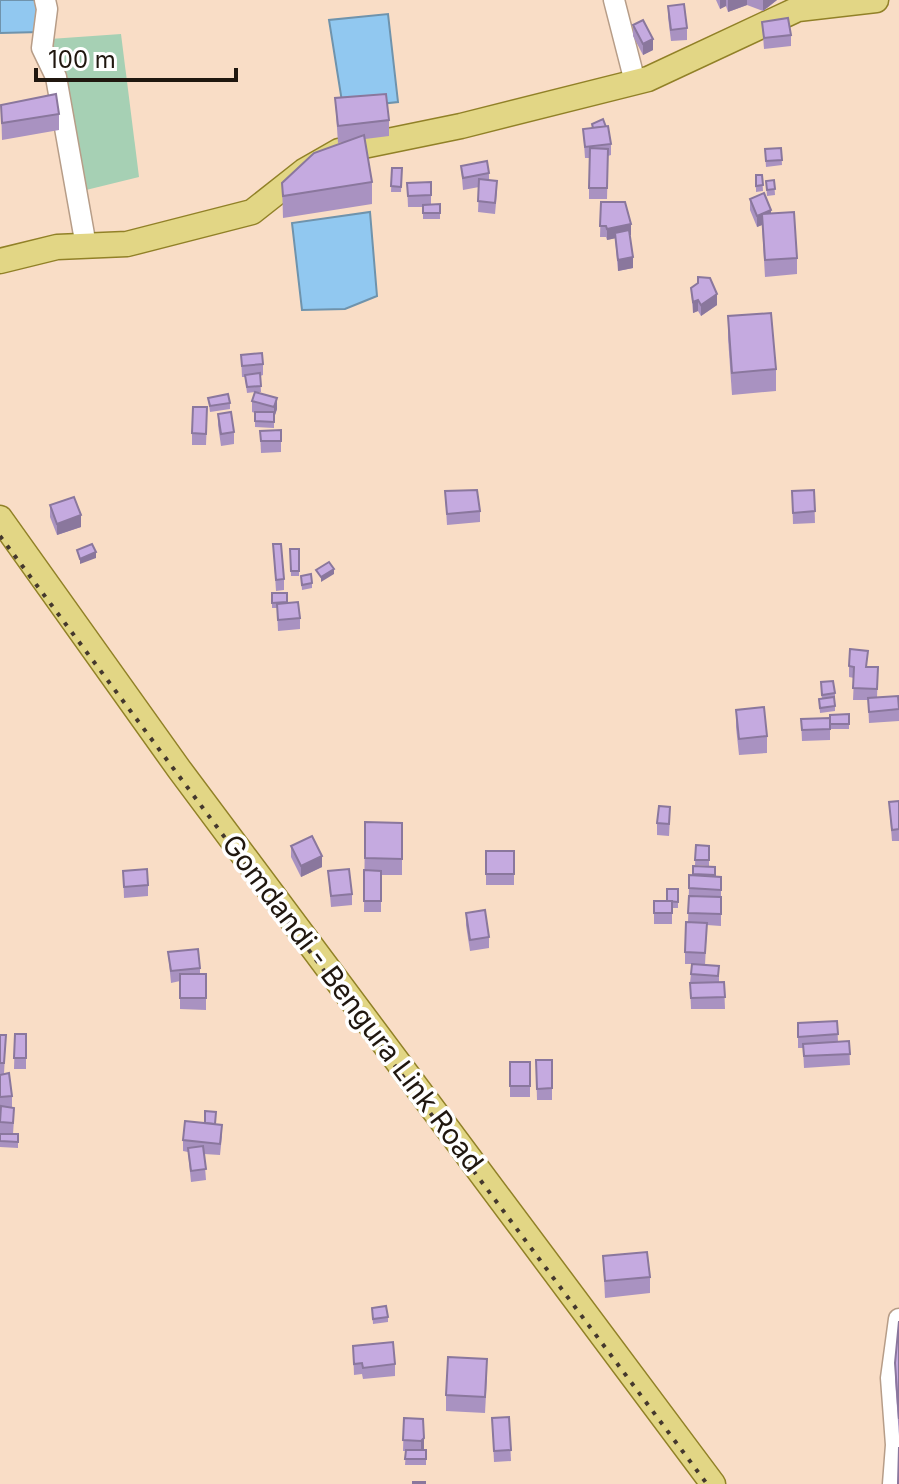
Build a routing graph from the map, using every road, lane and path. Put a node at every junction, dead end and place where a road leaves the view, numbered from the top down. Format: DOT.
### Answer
graph roads {
  1 [pos="45,0"];
  2 [pos="614,0"];
  3 [pos="876,0"];
  4 [pos="635,82"];
  5 [pos="86,246"];
  6 [pos="0,261"];
  7 [pos="0,518"];
  8 [pos="899,1319"];
  9 [pos="713,1484"];
  10 [pos="893,1484"];
  1 -- 5 [label="street"];
  2 -- 4 [label="street"];
  3 -- 4 [label="main road"];
  4 -- 5 [label="main road"];
  5 -- 6 [label="main road"];
  7 -- 9 [label="main road, Gomdandi - Bengura Link Road"];
  8 -- 10 [label="street"];
}
